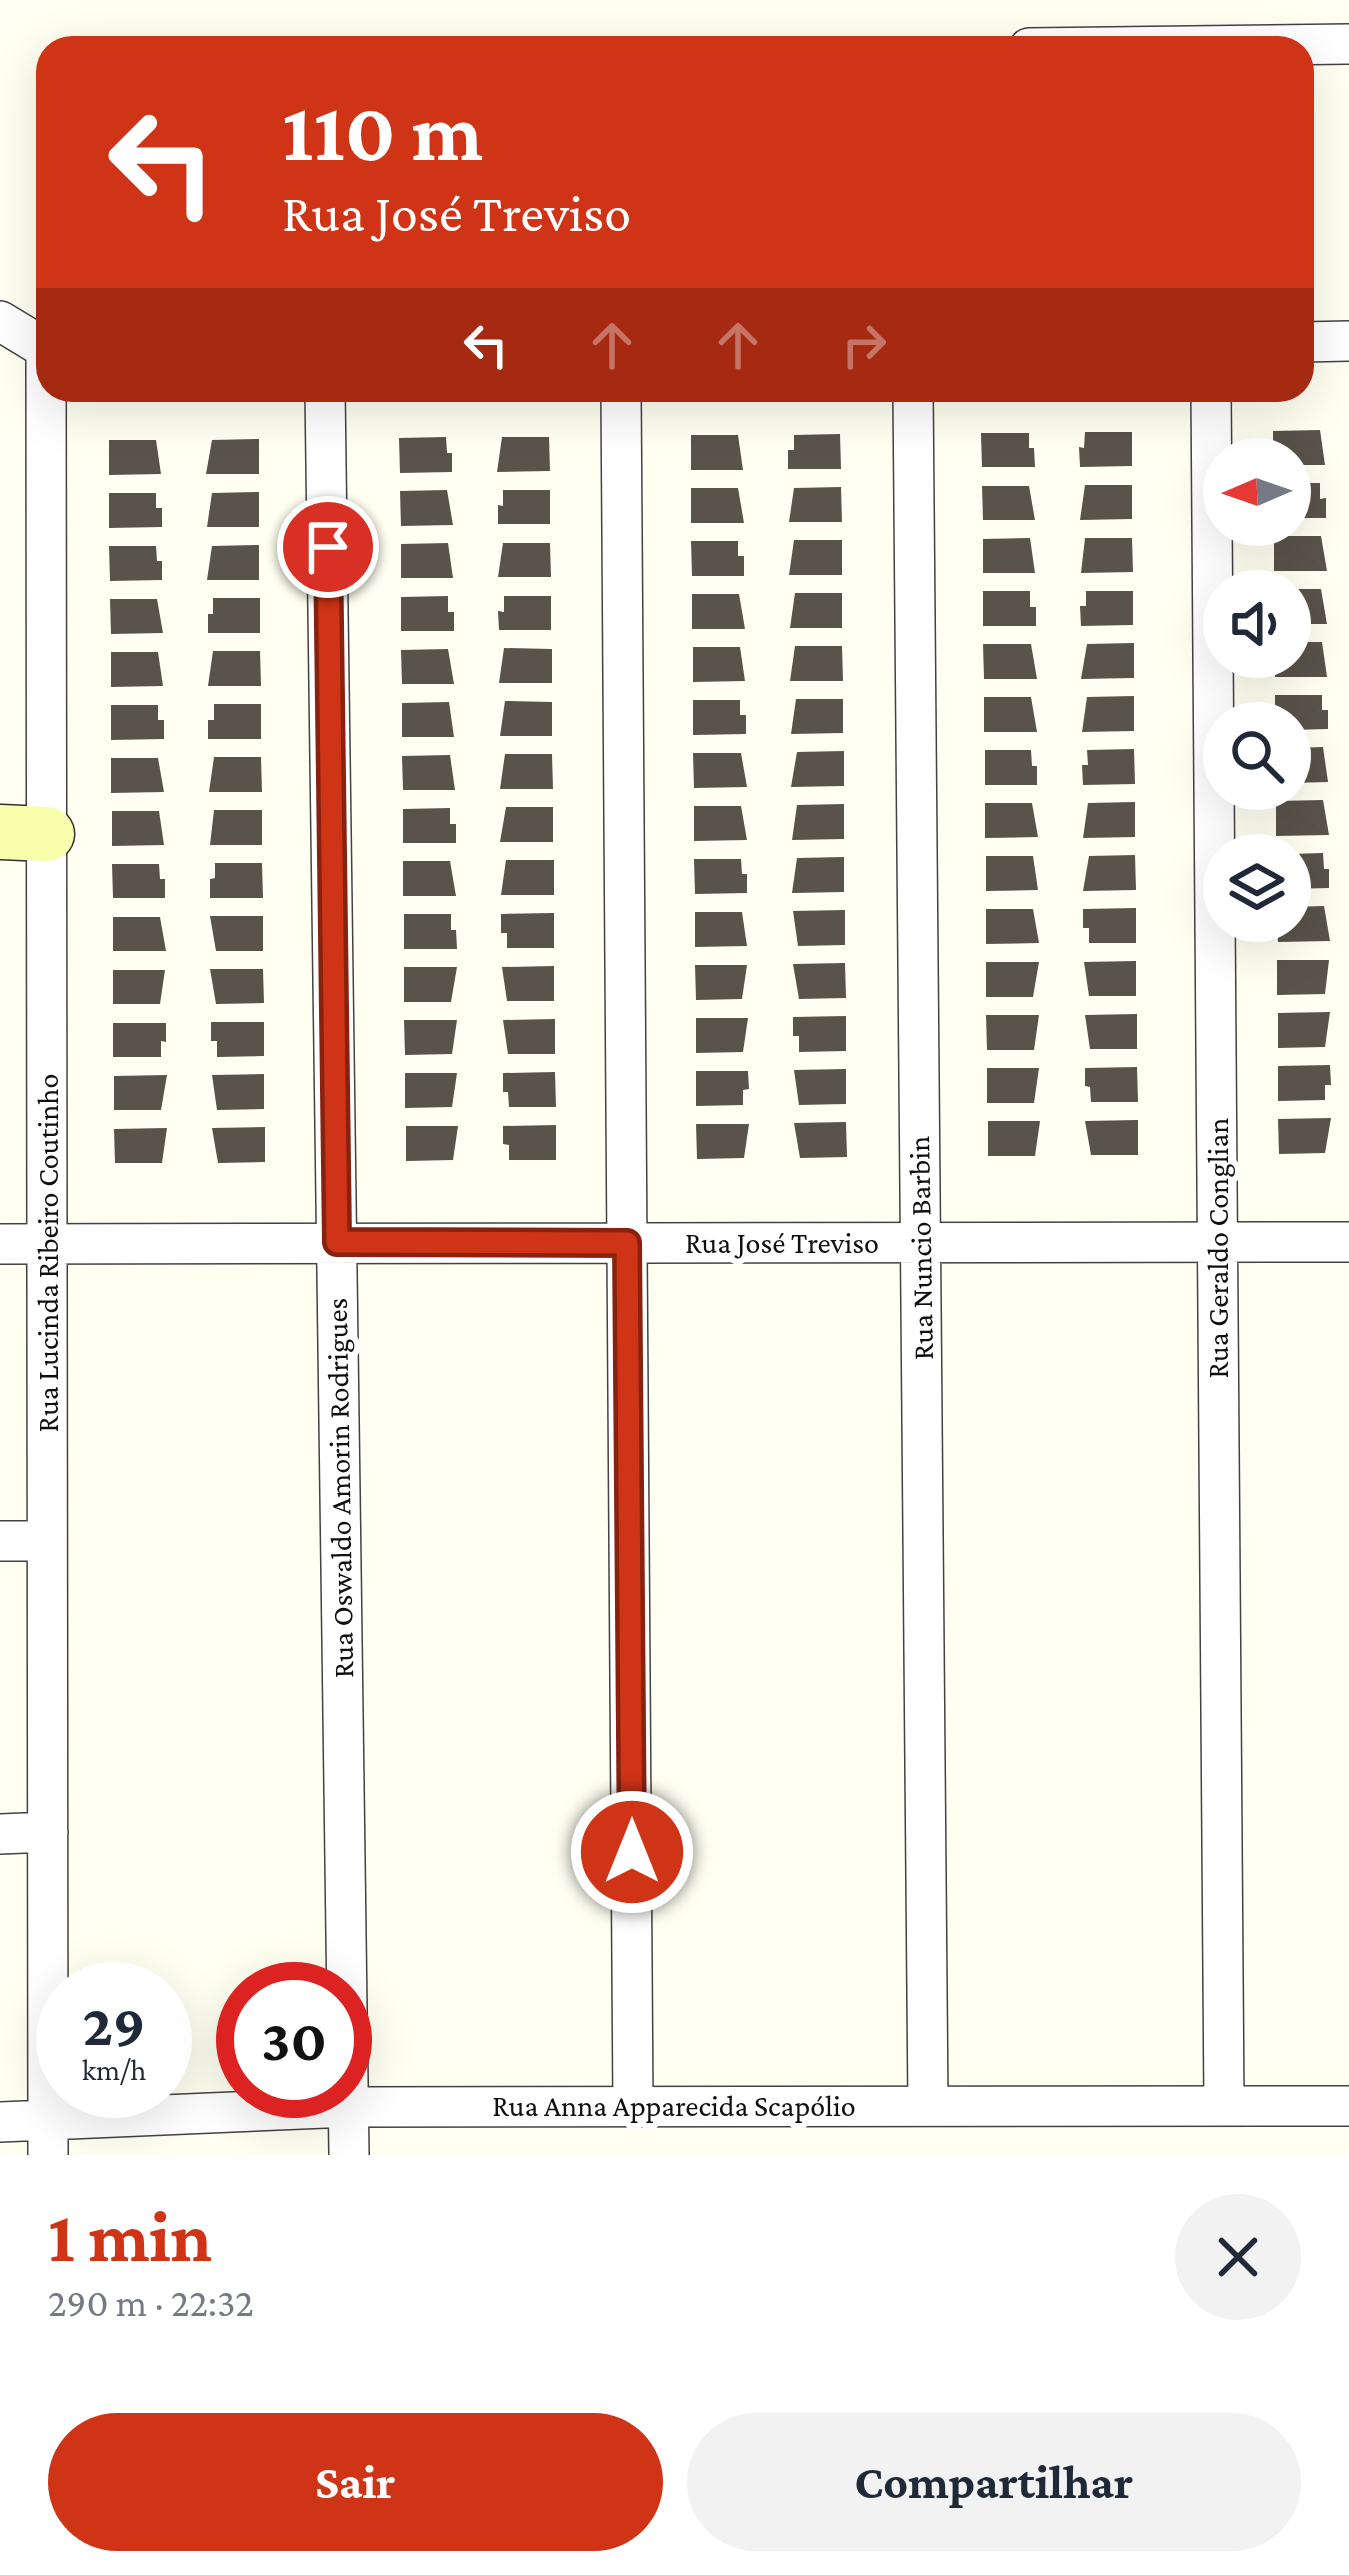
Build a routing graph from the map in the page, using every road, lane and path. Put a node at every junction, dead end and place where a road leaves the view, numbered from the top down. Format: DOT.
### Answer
graph roads {
  1 [pos="1314,44"];
  2 [pos="1349,44"];
  3 [pos="0,321"];
  4 [pos="1349,341"];
  5 [pos="1314,342"];
  6 [pos="36,343"];
  7 [pos="45,402"];
  8 [pos="326,402"];
  9 [pos="621,402"];
  10 [pos="913,402"];
  11 [pos="1211,402"];
  12 [pos="24,833"];
  13 [pos="337,1242"];
  14 [pos="921,1242"];
  15 [pos="1218,1242"];
  16 [pos="1349,1242"];
  17 [pos="627,1243"];
  18 [pos="0,1244"];
  19 [pos="47,1244"];
  20 [pos="0,1541"];
  21 [pos="47,1541"];
  22 [pos="48,1832"];
  23 [pos="0,1834"];
  24 [pos="347,1962"];
  25 [pos="928,2106"];
  26 [pos="1224,2106"];
  27 [pos="1349,2106"];
  28 [pos="372,2107"];
  29 [pos="633,2107"];
  30 [pos="242,2118"];
  31 [pos="349,2118"];
  32 [pos="0,2122"];
  33 [pos="48,2138"];
  34 [pos="349,2155"];
  1 -- 2 [label="street"];
  3 -- 6 [label="street"];
  4 -- 5 [label="street"];
  7 -- 12 [label="street, Rua Lucinda Ribeiro Coutinho"];
  8 -- 13 [label="street, Rua Oswaldo Amorin Rodrigues"];
  9 -- 17 [label="street"];
  10 -- 14 [label="street, Rua Nuncio Barbin"];
  11 -- 15 [label="street, Rua Geraldo Conglian"];
  12 -- 19 [label="street, Rua Lucinda Ribeiro Coutinho"];
  13 -- 17 [label="street, Rua José Treviso"];
  13 -- 19 [label="street, Rua José Treviso"];
  13 -- 24 [label="street, Rua Oswaldo Amorin Rodrigues"];
  14 -- 15 [label="street, Rua José Treviso"];
  14 -- 17 [label="street, Rua José Treviso"];
  14 -- 25 [label="street, Rua Nuncio Barbin"];
  15 -- 16 [label="street, Rua José Treviso"];
  15 -- 26 [label="street, Rua Geraldo Conglian"];
  17 -- 29 [label="street"];
  18 -- 19 [label="street, Rua José Treviso"];
  19 -- 21 [label="street, Rua Lucinda Ribeiro Coutinho"];
  20 -- 21 [label="street"];
  21 -- 22 [label="street, Rua Lucinda Ribeiro Coutinho"];
  22 -- 23 [label="street"];
  22 -- 33 [label="street, Rua Lucinda Ribeiro Coutinho"];
  25 -- 26 [label="street, Rua Anna Apparecida Scapólio"];
  25 -- 29 [label="street, Rua Anna Apparecida Scapólio"];
  26 -- 27 [label="street, Rua Anna Apparecida Scapólio"];
  28 -- 29 [label="street, Rua Anna Apparecida Scapólio"];
  30 -- 33 [label="street, Rua Anna Apparecida Scapólio"];
  31 -- 34 [label="street, Rua Oswaldo Amorin Rodrigues"];
  32 -- 33 [label="street, Rua Anna Apparecida Scapólio"];
}
